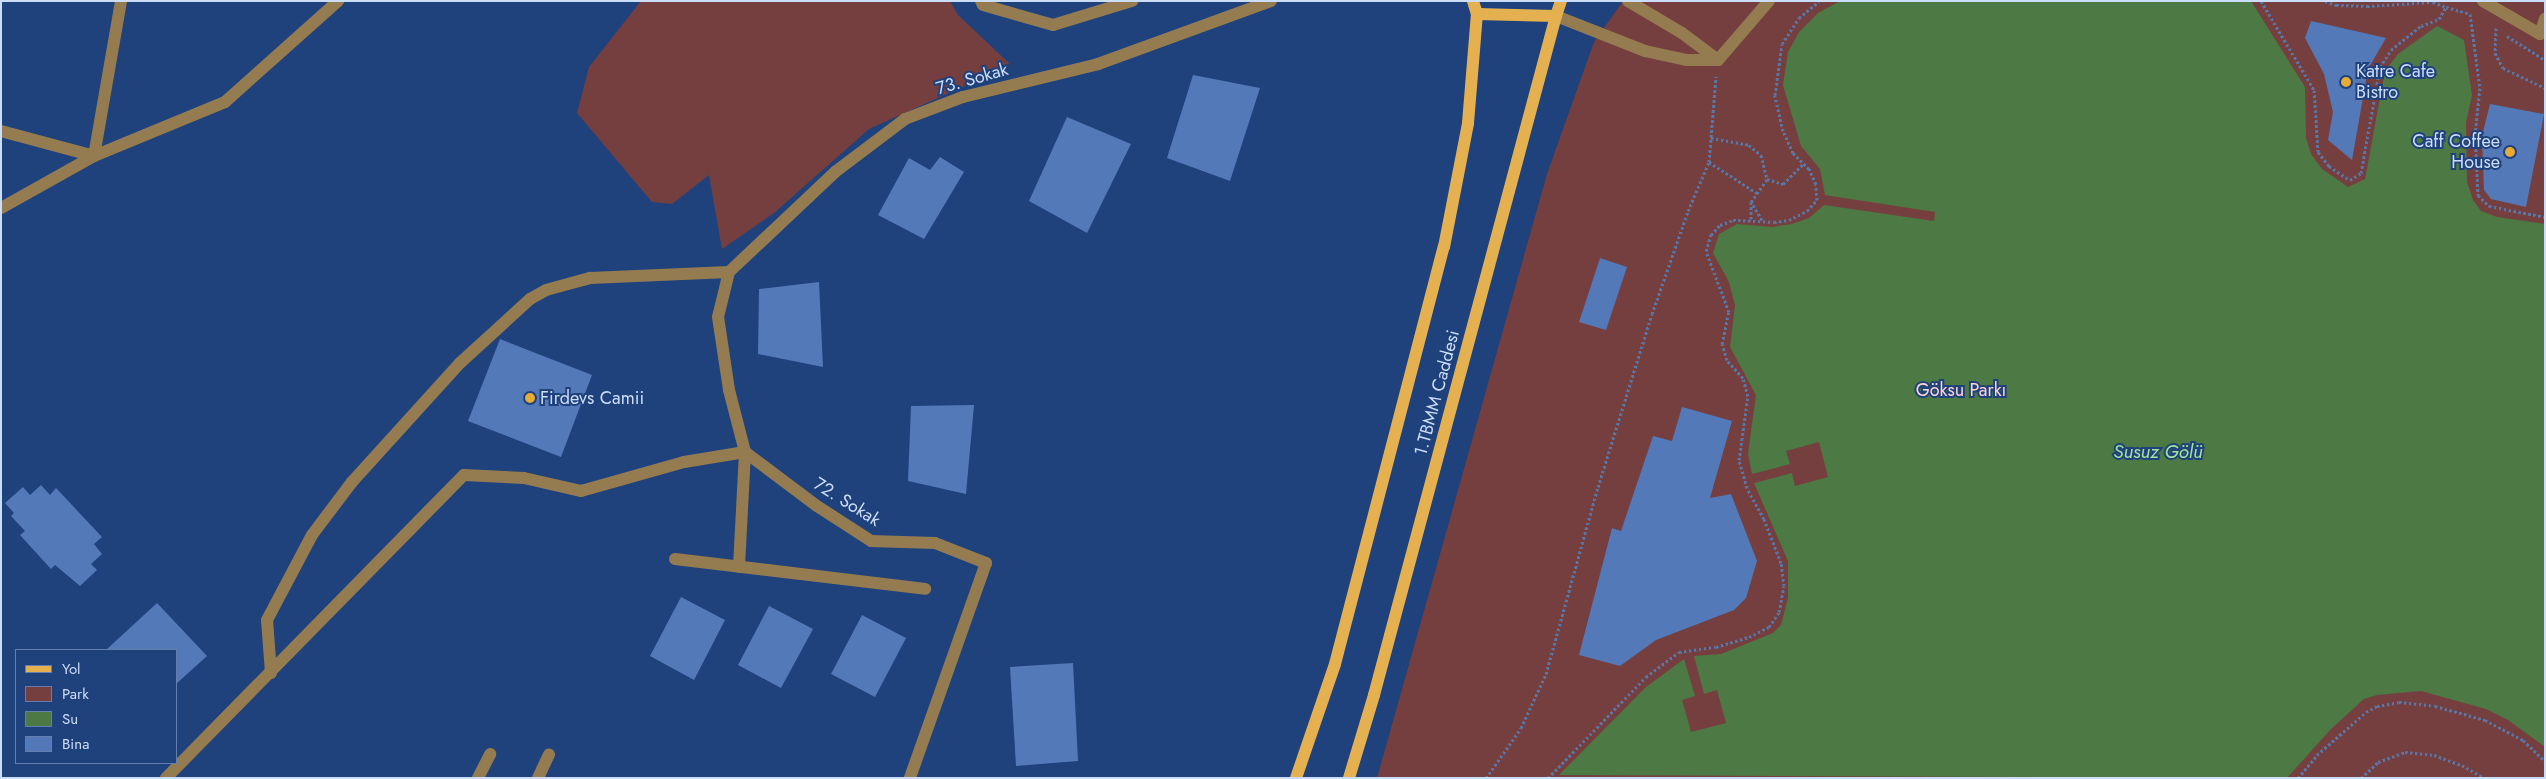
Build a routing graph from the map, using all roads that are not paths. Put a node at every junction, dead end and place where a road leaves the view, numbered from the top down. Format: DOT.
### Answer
graph roads {
  1 [pos="121,1"];
  2 [pos="338,1"];
  3 [pos="980,1"];
  4 [pos="1132,1"];
  5 [pos="1271,1"];
  6 [pos="1473,1"];
  7 [pos="1562,1"];
  8 [pos="1628,1"];
  9 [pos="1769,1"];
  10 [pos="2483,1"];
  11 [pos="1477,14"];
  12 [pos="1556,16"];
  13 [pos="2545,18"];
  14 [pos="2542,36"];
  15 [pos="1718,60"];
  16 [pos="1,131"];
  17 [pos="94,156"];
  18 [pos="3,205"];
  19 [pos="729,272"];
  20 [pos="745,452"];
  21 [pos="675,559"];
  22 [pos="739,566"];
  23 [pos="925,589"];
  24 [pos="271,673"];
  25 [pos="490,754"];
  26 [pos="549,754"];
  27 [pos="166,778"];
  28 [pos="478,778"];
  29 [pos="538,778"];
  30 [pos="910,778"];
  31 [pos="1296,778"];
  32 [pos="1349,778"];
  1 -- 17 [label="street"];
  2 -- 17 [label="street"];
  3 -- 4 [label="street"];
  5 -- 19 [label="street, 73. Sokak"];
  6 -- 11 [label="main road"];
  7 -- 12 [label="main road, 1.TBMM Caddesi"];
  8 -- 15 [label="street"];
  9 -- 15 [label="street"];
  10 -- 14 [label="street"];
  11 -- 12 [label="main road"];
  11 -- 31 [label="main road, 1.TBMM Caddesi"];
  12 -- 15 [label="street"];
  12 -- 32 [label="main road, 1.TBMM Caddesi"];
  13 -- 14 [label="street"];
  16 -- 17 [label="street"];
  17 -- 18 [label="street"];
  19 -- 20 [label="street"];
  19 -- 24 [label="street"];
  20 -- 22 [label="street"];
  20 -- 24 [label="street"];
  20 -- 30 [label="street, 72. Sokak"];
  21 -- 22 [label="street"];
  22 -- 23 [label="street"];
  24 -- 27 [label="street"];
  25 -- 28 [label="street"];
  26 -- 29 [label="street"];
}
